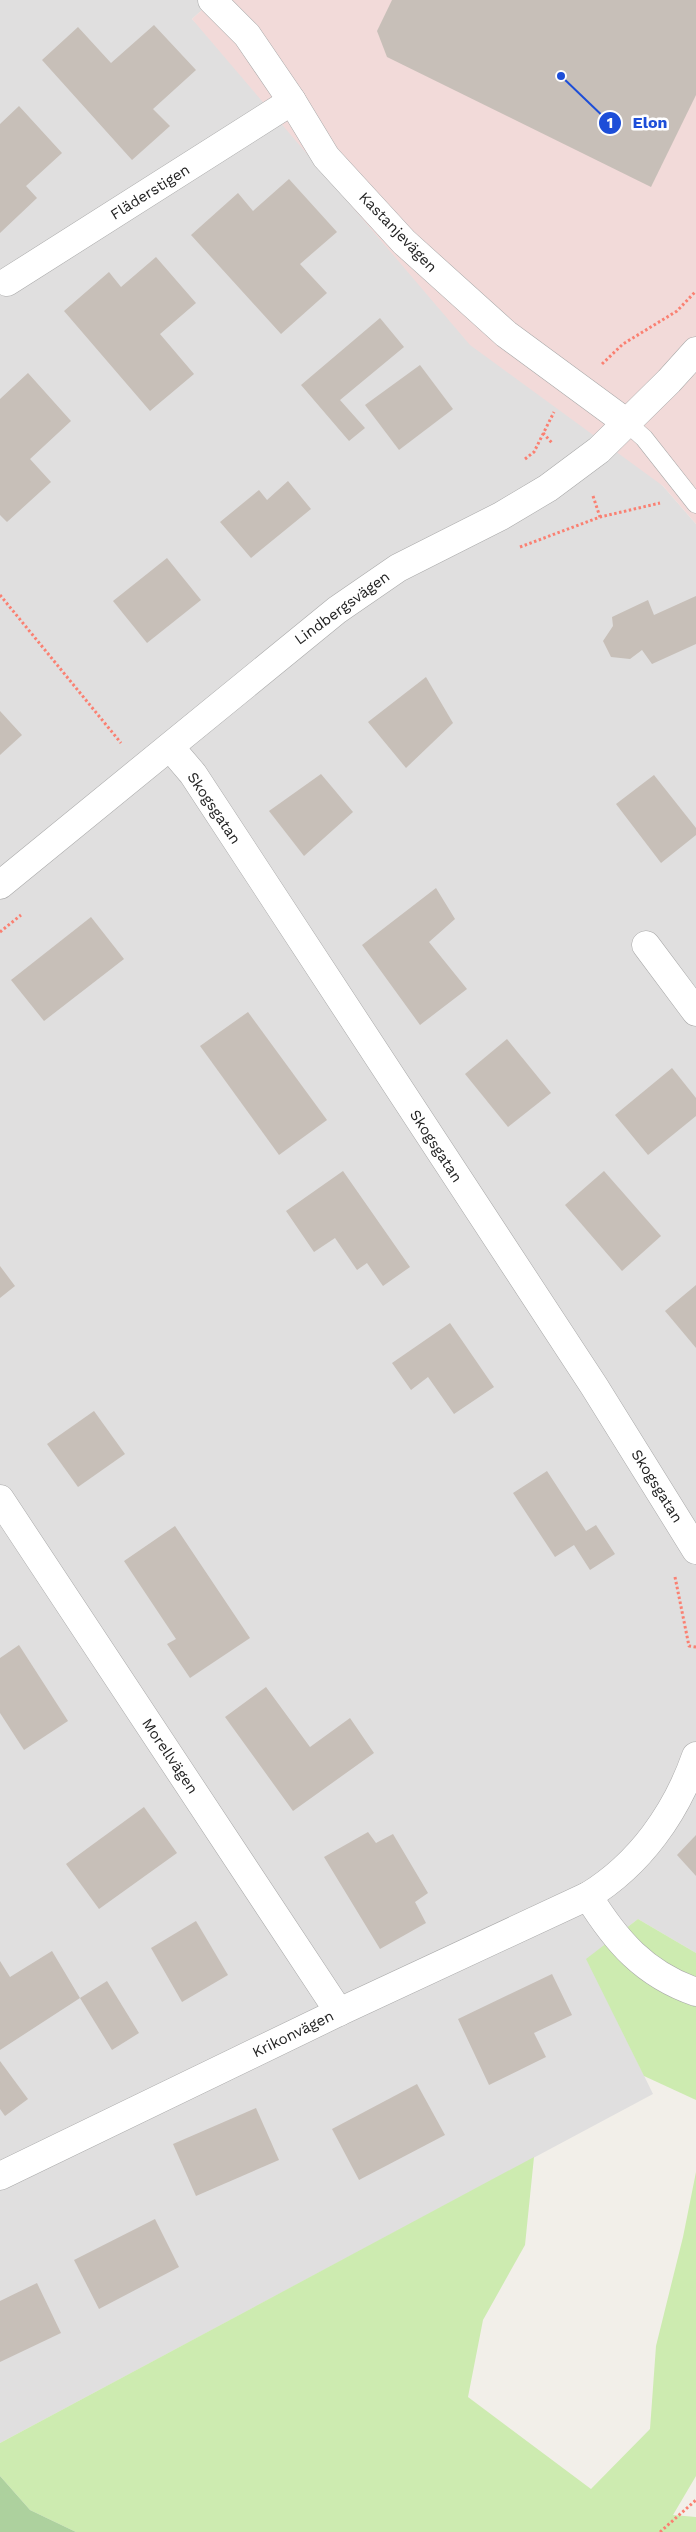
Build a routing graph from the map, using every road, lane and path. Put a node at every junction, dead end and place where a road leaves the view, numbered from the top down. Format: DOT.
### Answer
graph roads {
  1 [pos="212,0"];
  2 [pos="292,101"];
  3 [pos="7,282"];
  4 [pos="696,351"];
  5 [pos="626,423"];
  6 [pos="681,488"];
  7 [pos="696,504"];
  8 [pos="511,551"];
  9 [pos="0,595"];
  10 [pos="122,744"];
  11 [pos="170,747"];
  12 [pos="0,885"];
  13 [pos="23,913"];
  14 [pos="0,932"];
  15 [pos="646,945"];
  16 [pos="696,1012"];
  17 [pos="0,1500"];
  18 [pos="696,1550"];
  19 [pos="696,1756"];
  20 [pos="588,1896"];
  21 [pos="696,1992"];
  22 [pos="339,2012"];
  23 [pos="0,2176"];
  24 [pos="696,2500"];
  25 [pos="660,2532"];
  1 -- 2 [label="street, Kastanjevägen"];
  2 -- 3 [label="street, Fläderstigen"];
  2 -- 5 [label="street, Kastanjevägen"];
  4 -- 5 [label="street, Lindbergsvägen"];
  5 -- 6 [label="lane"];
  5 -- 11 [label="street, Lindbergsvägen"];
  6 -- 7 [label="lane"];
  6 -- 8 [label="path"];
  9 -- 10 [label="path"];
  11 -- 12 [label="street, Lindbergsvägen"];
  11 -- 18 [label="street, Skogsgatan"];
  13 -- 14 [label="path"];
  15 -- 16 [label="street"];
  17 -- 22 [label="street, Morellvägen"];
  19 -- 20 [label="street"];
  20 -- 21 [label="street"];
  20 -- 22 [label="street, Krikonvägen"];
  22 -- 23 [label="street, Krikonvägen"];
  24 -- 25 [label="path"];
}
